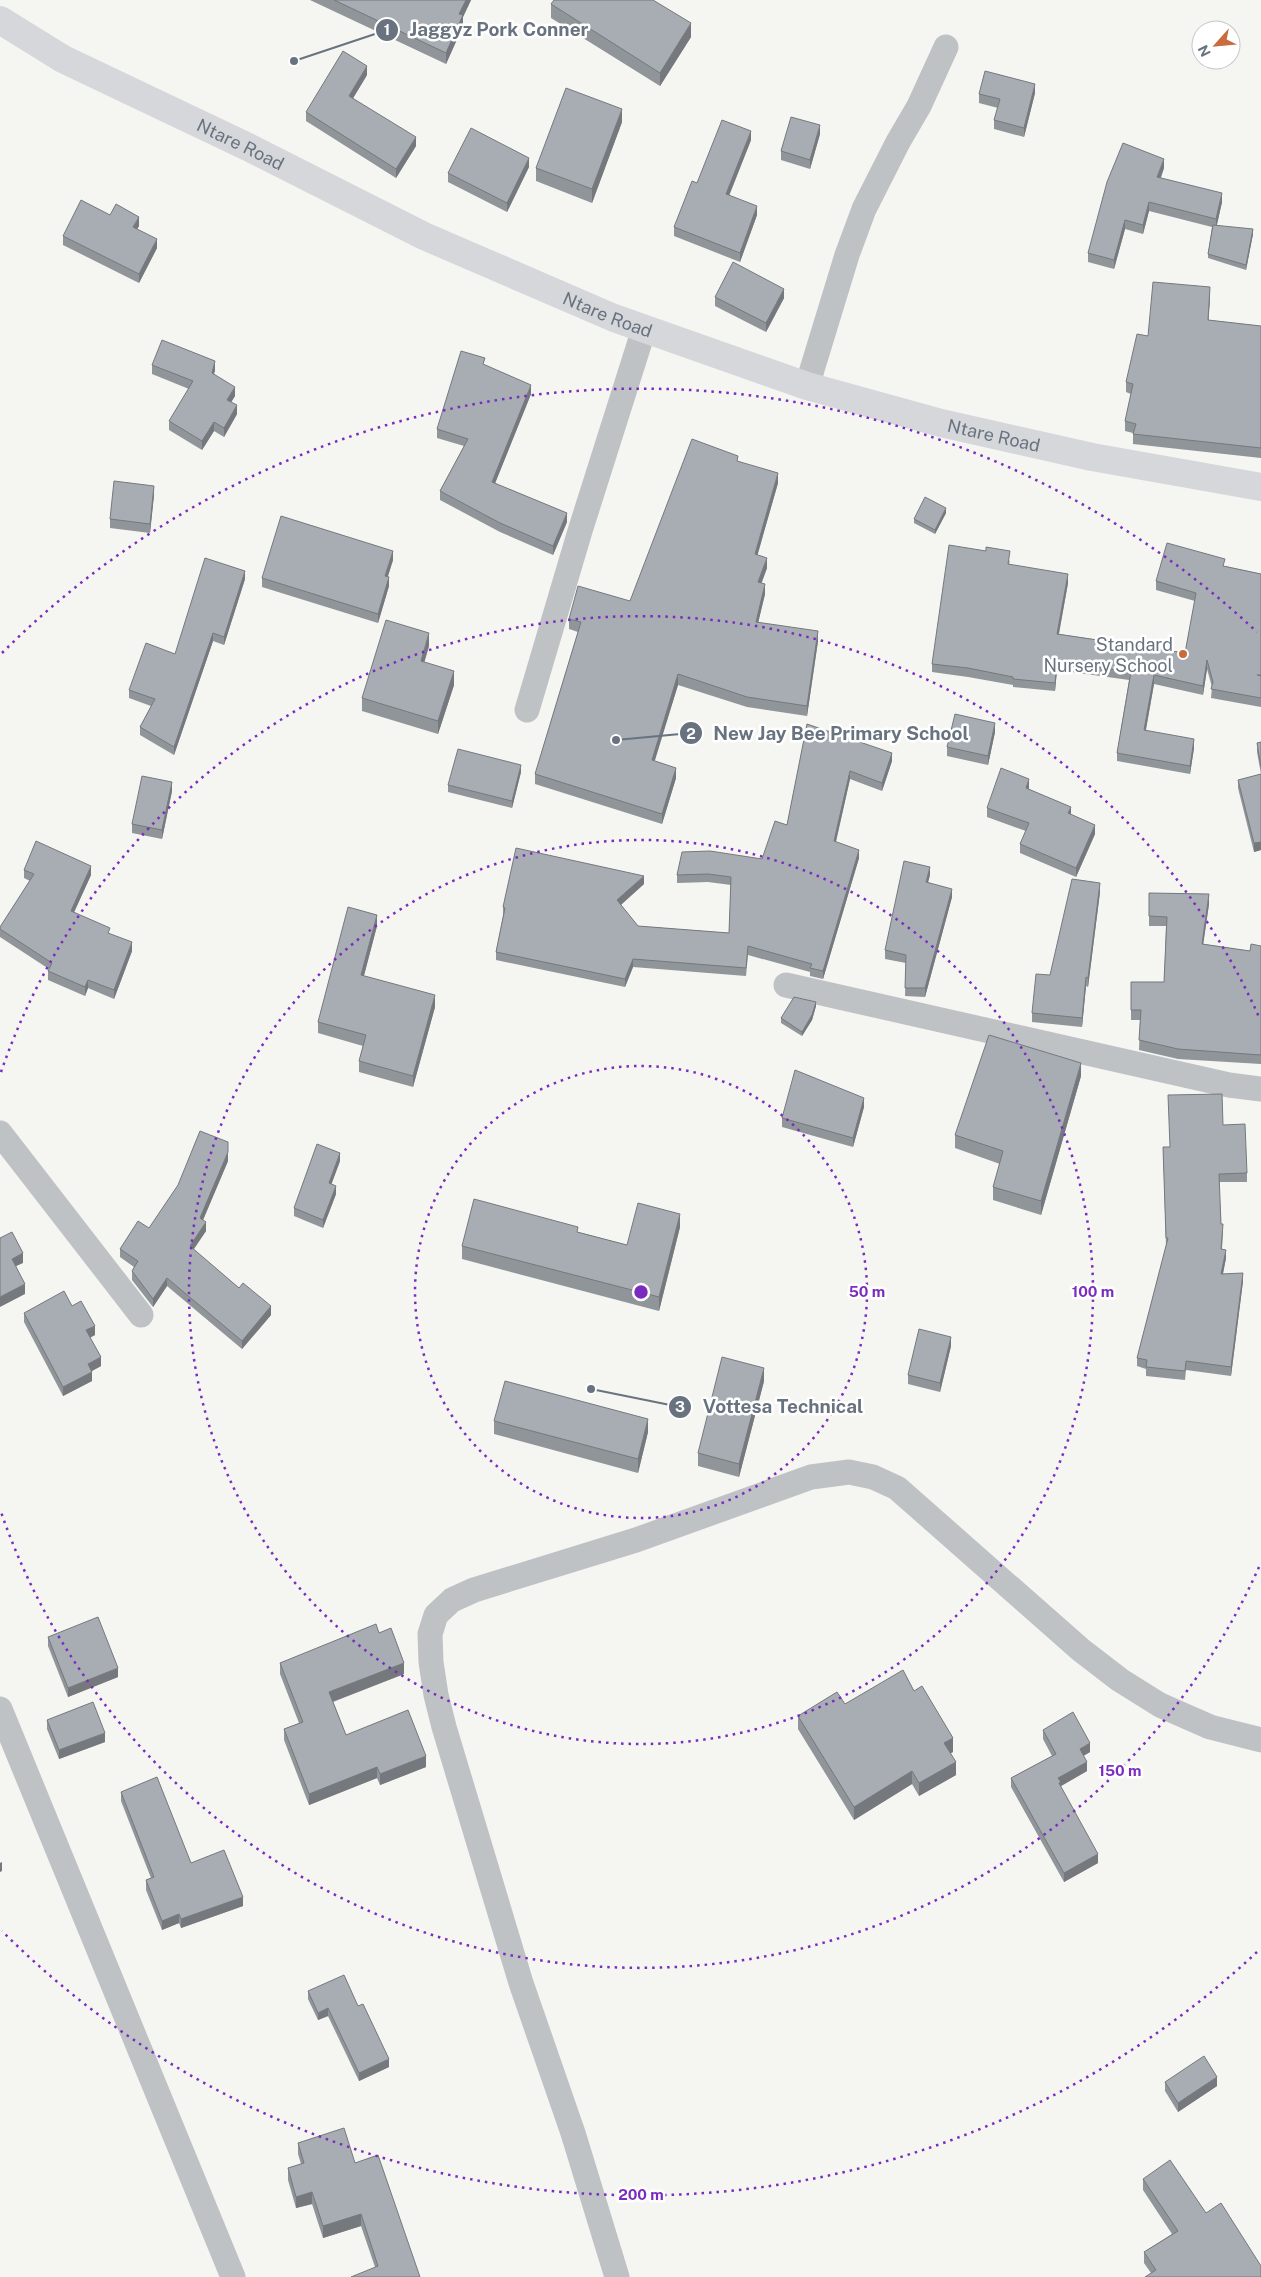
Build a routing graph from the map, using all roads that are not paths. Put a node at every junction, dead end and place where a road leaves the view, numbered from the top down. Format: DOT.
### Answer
graph roads {
  1 [pos="0,20"];
  2 [pos="946,47"];
  3 [pos="644,329"];
  4 [pos="808,386"];
  5 [pos="1261,487"];
  6 [pos="527,710"];
  7 [pos="786,985"];
  8 [pos="1261,1089"];
  9 [pos="0,1133"];
  10 [pos="141,1315"];
  11 [pos="0,1709"];
  12 [pos="1261,1740"];
  13 [pos="233,2277"];
  14 [pos="617,2277"];
  1 -- 3 [label="main road, Ntare Road"];
  2 -- 4 [label="street"];
  3 -- 4 [label="main road, Ntare Road"];
  3 -- 6 [label="street"];
  4 -- 5 [label="main road, Ntare Road"];
  7 -- 8 [label="street"];
  9 -- 10 [label="street"];
  11 -- 13 [label="street"];
  12 -- 14 [label="street"];
}
